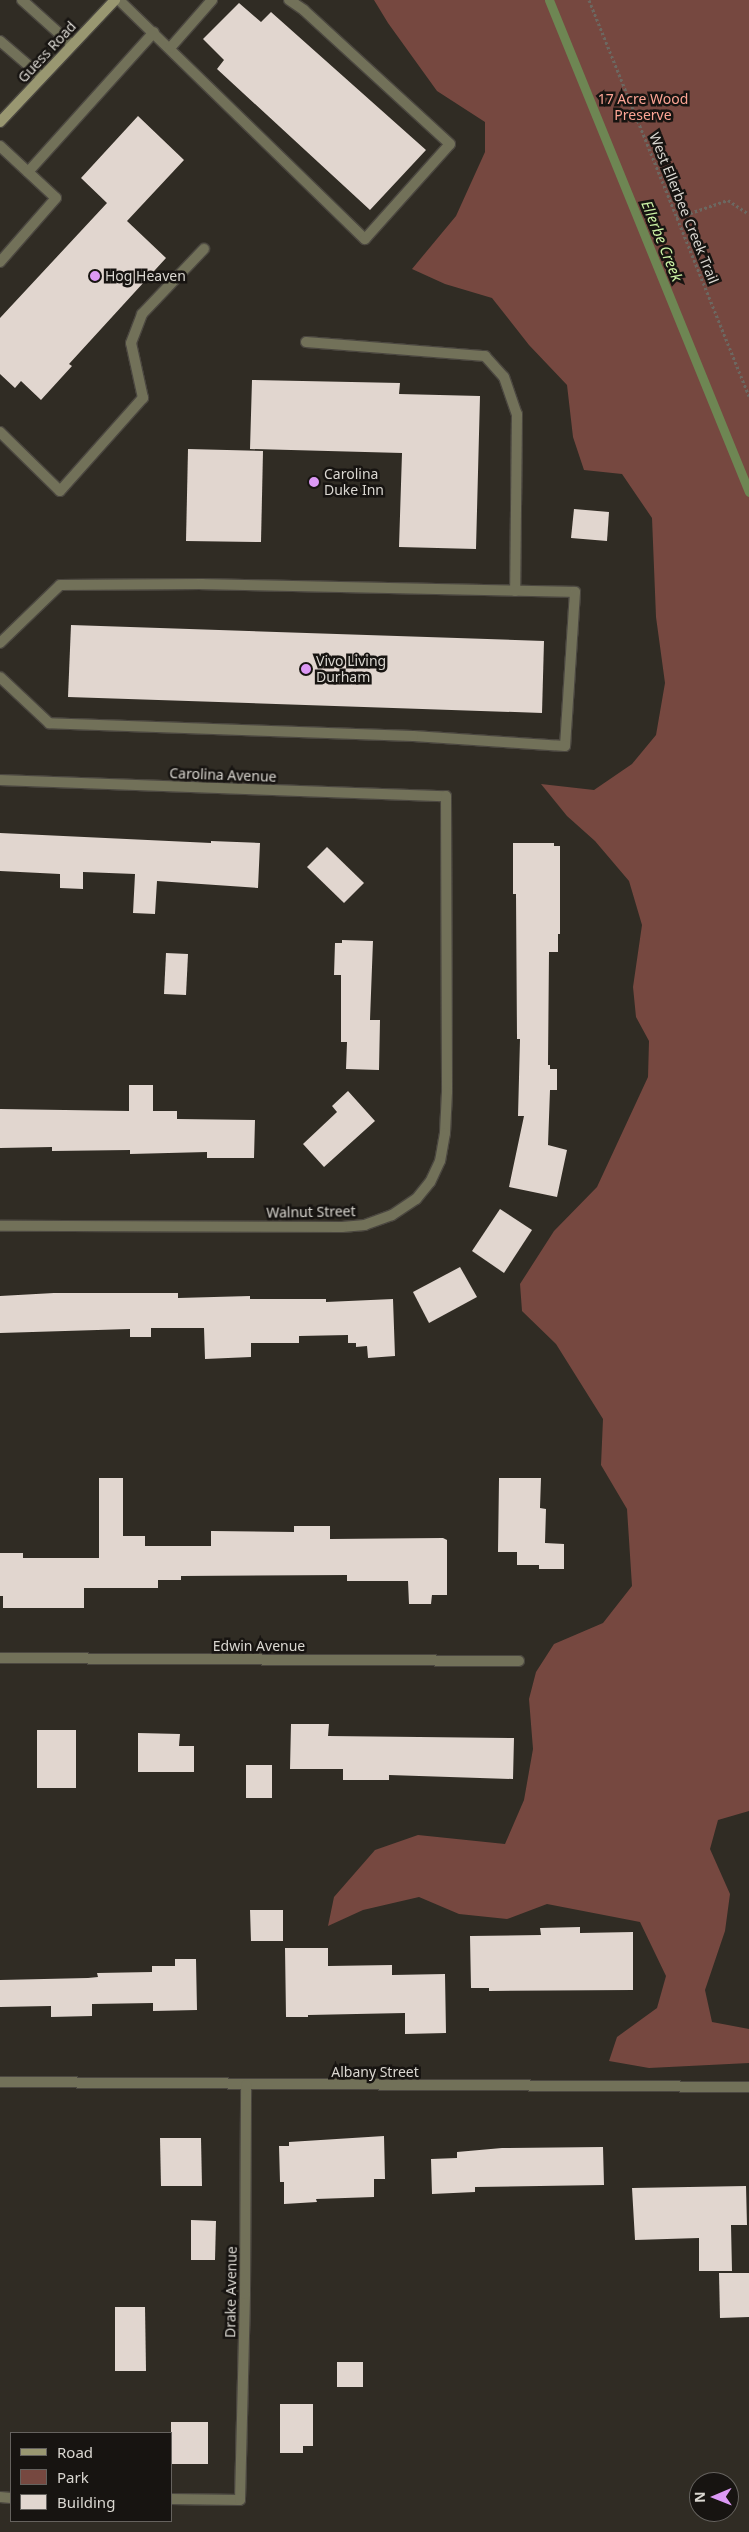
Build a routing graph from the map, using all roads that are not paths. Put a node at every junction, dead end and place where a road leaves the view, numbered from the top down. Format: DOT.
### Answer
graph roads {
  1 [pos="22,0"];
  2 [pos="115,0"];
  3 [pos="119,0"];
  4 [pos="212,0"];
  5 [pos="289,0"];
  6 [pos="154,32"];
  7 [pos="0,41"];
  8 [pos="72,45"];
  9 [pos="170,48"];
  10 [pos="42,78"];
  11 [pos="0,122"];
  12 [pos="0,146"];
  13 [pos="28,172"];
  14 [pos="204,249"];
  15 [pos="0,262"];
  16 [pos="306,342"];
  17 [pos="0,432"];
  18 [pos="515,591"];
  19 [pos="0,642"];
  20 [pos="0,677"];
  21 [pos="0,780"];
  22 [pos="446,796"];
  23 [pos="0,1226"];
  24 [pos="0,1658"];
  25 [pos="519,1661"];
  26 [pos="0,2082"];
  27 [pos="246,2085"];
  28 [pos="749,2087"];
  29 [pos="172,2499"];
  1 -- 8 [label="street"];
  2 -- 8 [label="main road, Guess Road"];
  3 -- 6 [label="street"];
  4 -- 9 [label="street"];
  5 -- 9 [label="street"];
  6 -- 9 [label="street"];
  6 -- 13 [label="street"];
  7 -- 10 [label="street"];
  8 -- 10 [label="main road, Guess Road"];
  10 -- 11 [label="main road, Guess Road"];
  12 -- 13 [label="street"];
  13 -- 15 [label="street"];
  14 -- 17 [label="street"];
  16 -- 18 [label="street"];
  18 -- 19 [label="street"];
  18 -- 20 [label="street"];
  21 -- 22 [label="street, Carolina Avenue"];
  22 -- 23 [label="street, Walnut Street"];
  24 -- 25 [label="street, Edwin Avenue"];
  26 -- 27 [label="street, Albany Street"];
  27 -- 28 [label="street, Albany Street"];
  27 -- 29 [label="street, Drake Avenue"];
}
